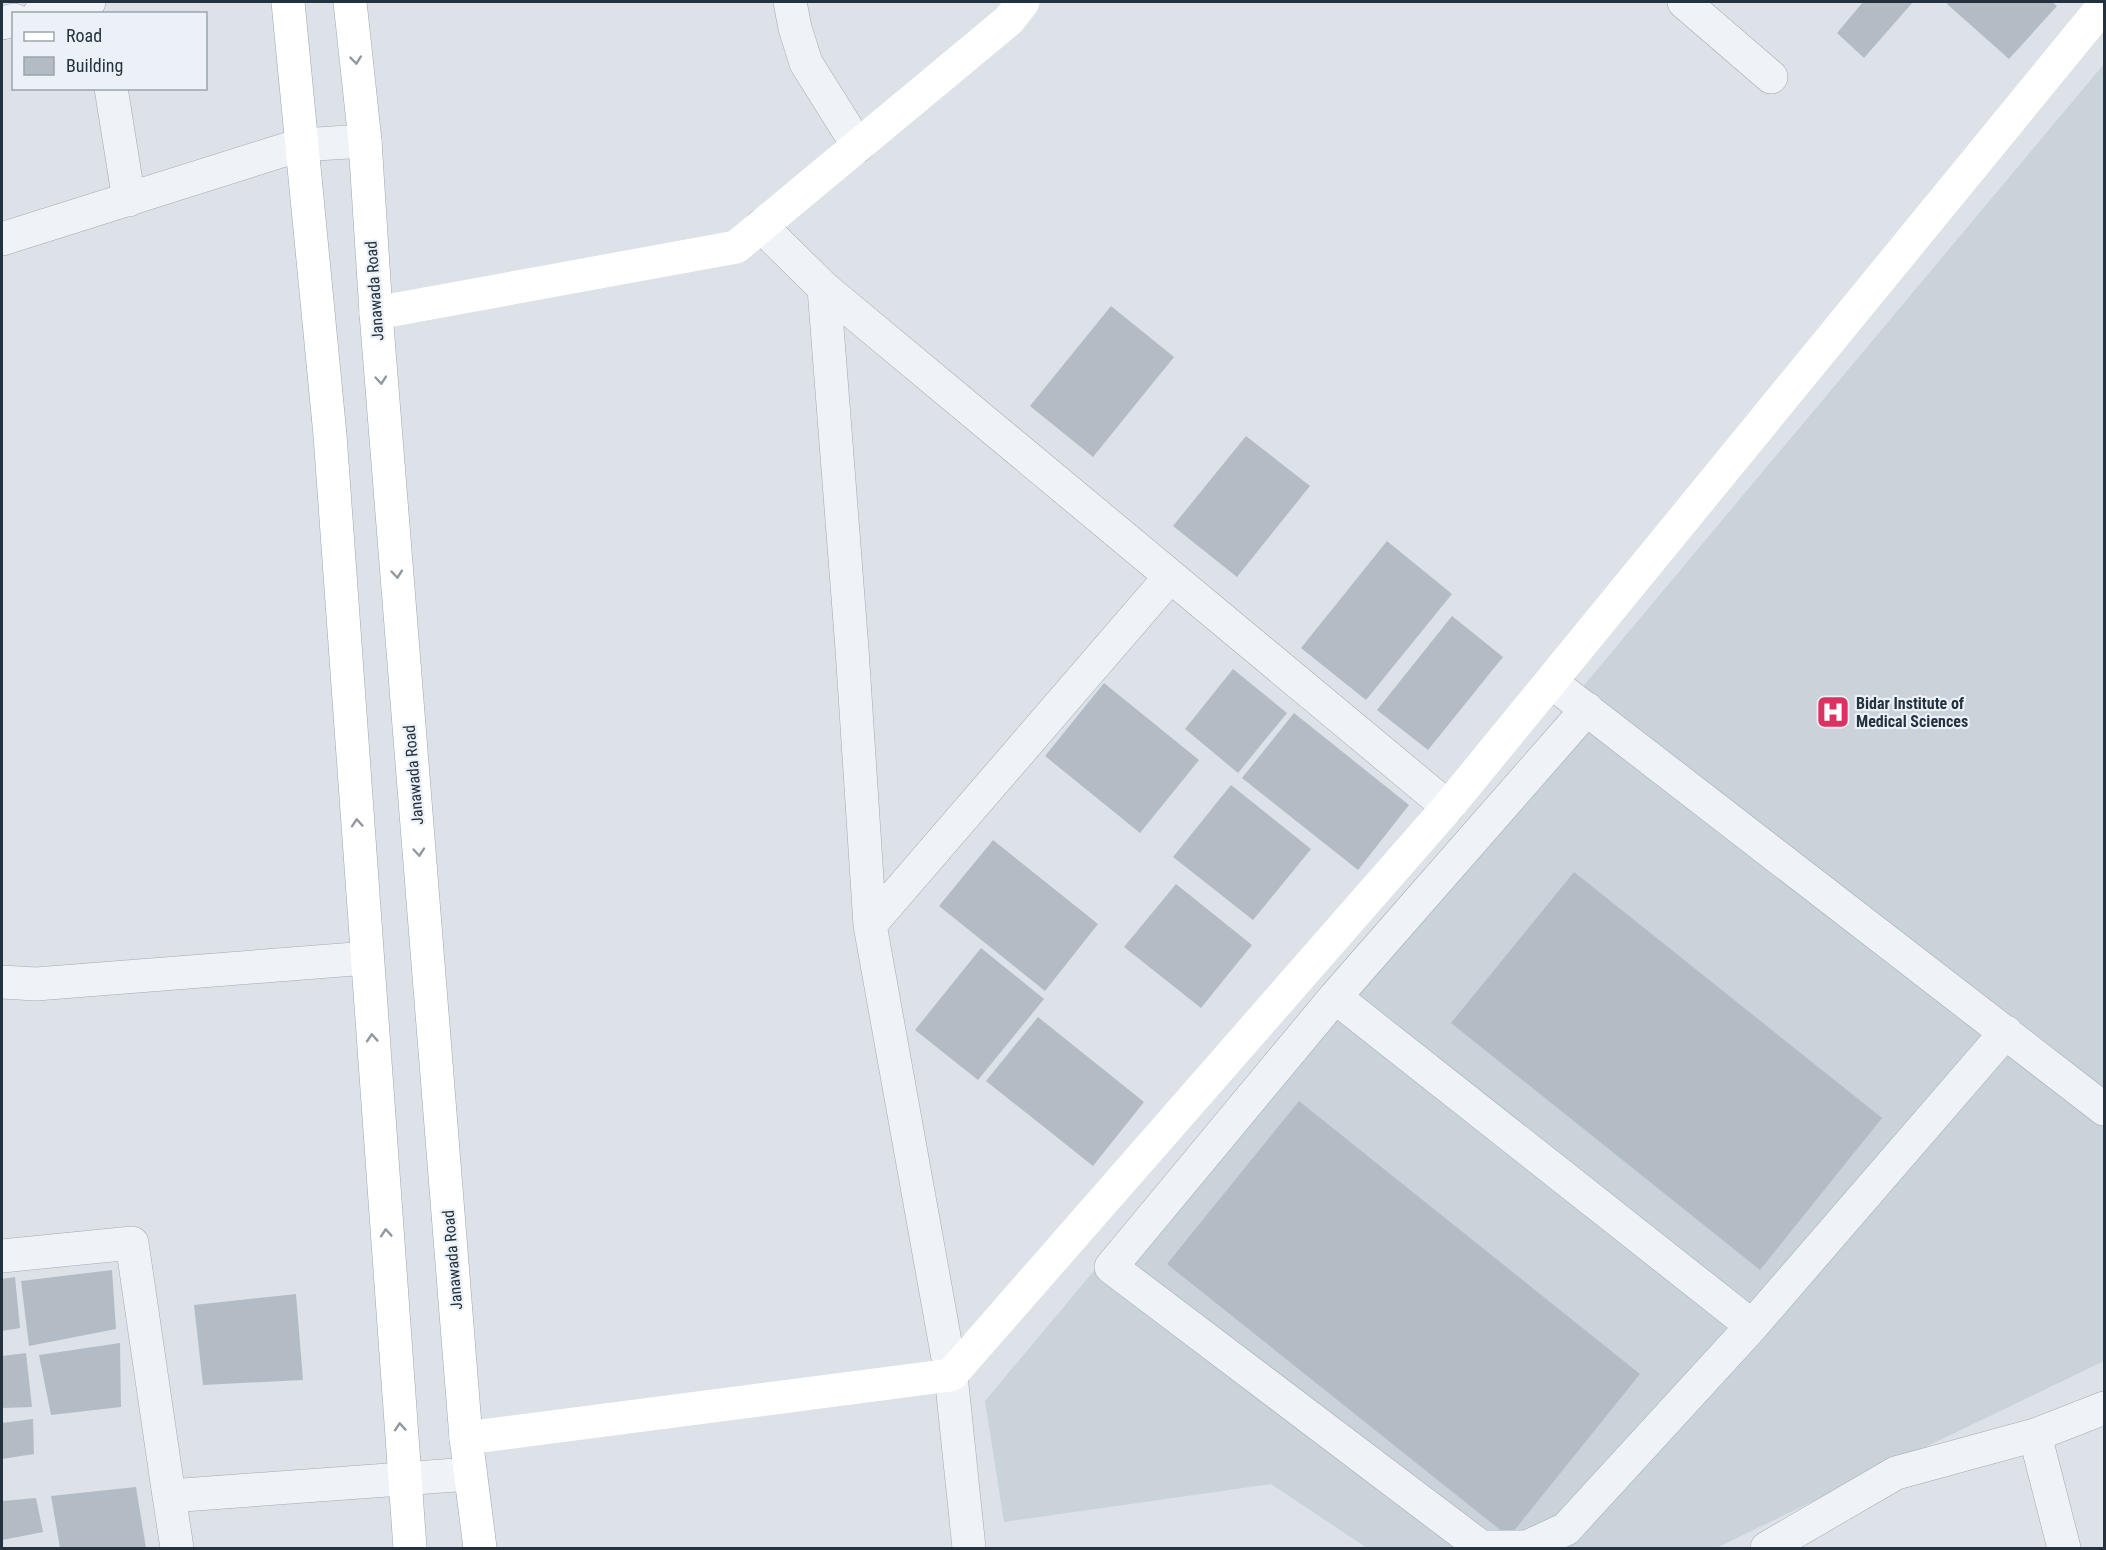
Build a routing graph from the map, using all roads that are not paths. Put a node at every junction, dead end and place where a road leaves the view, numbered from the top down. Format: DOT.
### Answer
graph roads {
  1 [pos="89,2"];
  2 [pos="288,2"];
  3 [pos="350,2"];
  4 [pos="790,2"];
  5 [pos="1023,2"];
  6 [pos="1684,2"];
  7 [pos="2104,5"];
  8 [pos="47,12"];
  9 [pos="1771,76"];
  10 [pos="111,90"];
  11 [pos="365,141"];
  12 [pos="300,145"];
  13 [pos="858,146"];
  14 [pos="129,200"];
  15 [pos="761,226"];
  16 [pos="2,239"];
  17 [pos="824,288"];
  18 [pos="375,313"];
  19 [pos="1170,577"];
  20 [pos="1551,682"];
  21 [pos="1587,709"];
  22 [pos="1448,807"];
  23 [pos="870,925"];
  24 [pos="367,958"];
  25 [pos="2,982"];
  26 [pos="1335,997"];
  27 [pos="2006,1032"];
  28 [pos="2104,1109"];
  29 [pos="2,1256"];
  30 [pos="1752,1326"];
  31 [pos="951,1375"];
  32 [pos="2104,1408"];
  33 [pos="2035,1435"];
  34 [pos="466,1438"];
  35 [pos="470,1474"];
  36 [pos="403,1479"];
  37 [pos="169,1497"];
  38 [pos="177,1548"];
  39 [pos="410,1548"];
  40 [pos="480,1548"];
  41 [pos="969,1548"];
  42 [pos="1767,1548"];
  43 [pos="2064,1548"];
  1 -- 8 [label="street"];
  2 -- 12 [label="main road"];
  3 -- 11 [label="main road, Janawada Road, one-way"];
  4 -- 13 [label="street"];
  5 -- 13 [label="main road"];
  6 -- 9 [label="street"];
  7 -- 20 [label="main road"];
  10 -- 14 [label="street"];
  11 -- 12 [label="street"];
  11 -- 18 [label="main road, Janawada Road"];
  12 -- 14 [label="street"];
  24 -- 12 [label="main road, one-way"];
  13 -- 15 [label="main road"];
  14 -- 16 [label="street"];
  15 -- 17 [label="street"];
  15 -- 18 [label="main road"];
  17 -- 19 [label="street"];
  17 -- 23 [label="street"];
  18 -- 34 [label="main road, Janawada Road, one-way"];
  19 -- 22 [label="street"];
  19 -- 23 [label="street"];
  20 -- 21 [label="street"];
  20 -- 22 [label="main road"];
  21 -- 26 [label="street"];
  21 -- 27 [label="street"];
  22 -- 31 [label="main road"];
  23 -- 31 [label="street"];
  24 -- 25 [label="street"];
  36 -- 24 [label="main road, one-way"];
  26 -- 30 [label="street"];
  26 -- 30 [label="street"];
  27 -- 28 [label="street"];
  27 -- 30 [label="street"];
  29 -- 37 [label="street"];
  31 -- 34 [label="main road"];
  31 -- 41 [label="street"];
  32 -- 33 [label="street"];
  33 -- 42 [label="street"];
  33 -- 43 [label="street"];
  34 -- 35 [label="main road, Janawada Road"];
  35 -- 36 [label="street"];
  35 -- 40 [label="main road, Janawada Road"];
  36 -- 37 [label="street"];
  36 -- 39 [label="main road"];
  37 -- 38 [label="street"];
}
